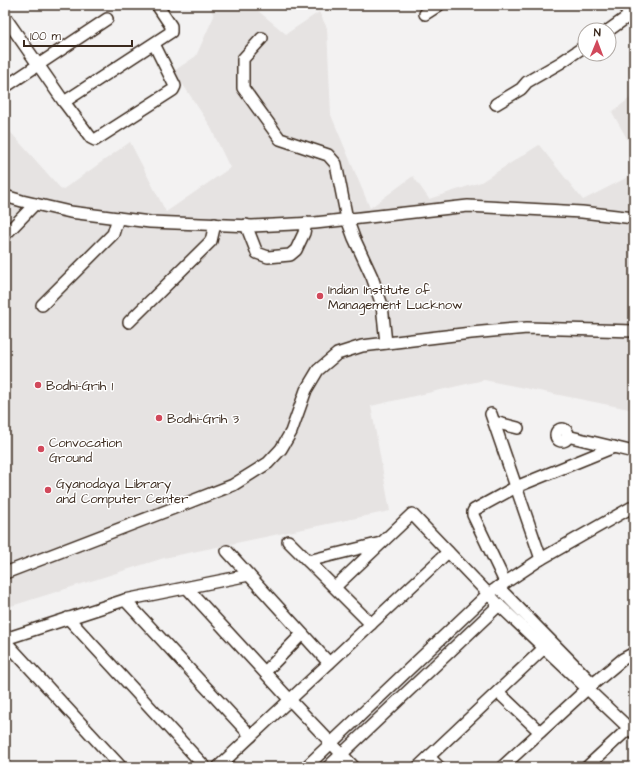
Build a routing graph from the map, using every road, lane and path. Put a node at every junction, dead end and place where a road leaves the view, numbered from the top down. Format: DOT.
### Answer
graph roads {
  1 [pos="157,5"];
  2 [pos="439,5"];
  3 [pos="623,5"];
  4 [pos="425,14"];
  5 [pos="5,17"];
  6 [pos="632,18"];
  7 [pos="107,19"];
  8 [pos="617,26"];
  9 [pos="9,31"];
  10 [pos="262,38"];
  11 [pos="154,44"];
  12 [pos="577,51"];
  13 [pos="38,64"];
  14 [pos="5,87"];
  15 [pos="64,102"];
  16 [pos="496,104"];
  17 [pos="5,196"];
  18 [pos="35,204"];
  19 [pos="118,218"];
  20 [pos="634,218"];
  21 [pos="347,219"];
  22 [pos="306,223"];
  23 [pos="215,224"];
  24 [pos="246,225"];
  25 [pos="5,235"];
  26 [pos="42,305"];
  27 [pos="129,322"];
  28 [pos="634,331"];
  29 [pos="386,343"];
  30 [pos="518,428"];
  31 [pos="568,436"];
  32 [pos="614,447"];
  33 [pos="634,452"];
  34 [pos="516,487"];
  35 [pos="634,506"];
  36 [pos="288,541"];
  37 [pos="382,542"];
  38 [pos="227,551"];
  39 [pos="448,552"];
  40 [pos="541,558"];
  41 [pos="308,561"];
  42 [pos="7,569"];
  43 [pos="249,575"];
  44 [pos="501,585"];
  45 [pos="335,587"];
  46 [pos="187,588"];
  47 [pos="488,594"];
  48 [pos="125,600"];
  49 [pos="498,605"];
  50 [pos="68,618"];
  51 [pos="371,624"];
  52 [pos="302,634"];
  53 [pos="5,640"];
  54 [pos="544,648"];
  55 [pos="634,653"];
  56 [pos="329,663"];
  57 [pos="265,672"];
  58 [pos="590,686"];
  59 [pos="498,692"];
  60 [pos="290,700"];
  61 [pos="631,731"];
  62 [pos="540,732"];
  63 [pos="251,736"];
  64 [pos="331,743"];
  65 [pos="342,754"];
  66 [pos="429,757"];
  67 [pos="121,767"];
  68 [pos="205,767"];
  69 [pos="218,767"];
  70 [pos="306,767"];
  71 [pos="328,767"];
  72 [pos="354,767"];
  73 [pos="418,767"];
  74 [pos="439,767"];
  75 [pos="502,767"];
  76 [pos="587,767"];
  1 -- 11 [label="street"];
  2 -- 4 [label="street"];
  3 -- 6 [label="street"];
  5 -- 9 [label="street"];
  6 -- 8 [label="street"];
  7 -- 13 [label="street"];
  9 -- 13 [label="street"];
  10 -- 21 [label="street"];
  11 -- 15 [label="street"];
  11 -- 15 [label="street"];
  12 -- 16 [label="street"];
  13 -- 14 [label="street"];
  13 -- 15 [label="street"];
  17 -- 18 [label="street"];
  18 -- 19 [label="street"];
  18 -- 25 [label="street"];
  19 -- 23 [label="street"];
  19 -- 26 [label="street"];
  20 -- 21 [label="street"];
  21 -- 22 [label="street"];
  21 -- 29 [label="street"];
  22 -- 24 [label="street"];
  22 -- 24 [label="street"];
  23 -- 24 [label="street"];
  23 -- 27 [label="street"];
  28 -- 29 [label="street"];
  29 -- 42 [label="street"];
  30 -- 34 [label="street"];
  31 -- 32 [label="street"];
  32 -- 33 [label="street"];
  32 -- 34 [label="street"];
  34 -- 40 [label="street"];
  34 -- 44 [label="street"];
  35 -- 40 [label="street"];
  36 -- 41 [label="street"];
  37 -- 39 [label="street"];
  37 -- 41 [label="street"];
  37 -- 45 [label="street"];
  38 -- 43 [label="street"];
  39 -- 47 [label="street"];
  39 -- 51 [label="street"];
  40 -- 44 [label="street"];
  41 -- 45 [label="street"];
  43 -- 46 [label="street"];
  43 -- 52 [label="street"];
  44 -- 47 [label="street"];
  44 -- 58 [label="street"];
  45 -- 51 [label="street"];
  46 -- 48 [label="street"];
  46 -- 57 [label="street"];
  47 -- 49 [label="street"];
  47 -- 64 [label="street"];
  48 -- 50 [label="street"];
  48 -- 63 [label="street"];
  49 -- 54 [label="street"];
  49 -- 65 [label="street"];
  50 -- 53 [label="street"];
  50 -- 68 [label="street"];
  51 -- 56 [label="street"];
  52 -- 56 [label="street"];
  52 -- 57 [label="street"];
  53 -- 67 [label="street"];
  54 -- 58 [label="street"];
  54 -- 59 [label="street"];
  55 -- 58 [label="street"];
  56 -- 60 [label="street"];
  57 -- 60 [label="street"];
  58 -- 61 [label="street"];
  58 -- 62 [label="street"];
  59 -- 62 [label="street"];
  59 -- 66 [label="street"];
  60 -- 63 [label="street"];
  60 -- 64 [label="street"];
  61 -- 76 [label="street"];
  62 -- 75 [label="street"];
  63 -- 69 [label="street"];
  64 -- 65 [label="street"];
  64 -- 70 [label="street"];
  65 -- 71 [label="street"];
  65 -- 72 [label="street"];
  66 -- 73 [label="street"];
  66 -- 74 [label="street"];
}
